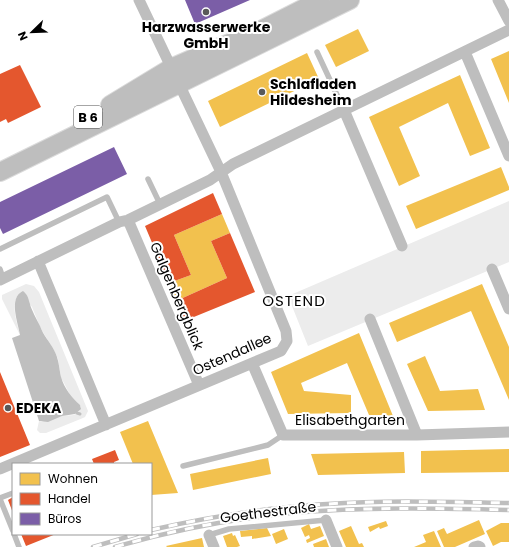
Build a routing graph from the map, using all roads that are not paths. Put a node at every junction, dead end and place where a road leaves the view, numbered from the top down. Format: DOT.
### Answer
graph roads {
  1 [pos="138,0"];
  2 [pos="320,0"];
  3 [pos="350,0"];
  4 [pos="498,0"];
  5 [pos="509,21"];
  6 [pos="509,30"];
  7 [pos="317,52"];
  8 [pos="465,52"];
  9 [pos="171,68"];
  10 [pos="179,85"];
  11 [pos="344,110"];
  12 [pos="509,156"];
  13 [pos="0,160"];
  14 [pos="0,172"];
  15 [pos="222,172"];
  16 [pos="148,179"];
  17 [pos="160,204"];
  18 [pos="123,221"];
  19 [pos="402,246"];
  20 [pos="0,249"];
  21 [pos="38,261"];
  22 [pos="492,269"];
  23 [pos="1,276"];
  24 [pos="509,309"];
  25 [pos="370,319"];
  26 [pos="252,364"];
  27 [pos="199,385"];
  28 [pos="106,425"];
  29 [pos="509,432"];
  30 [pos="283,435"];
  31 [pos="417,435"];
  32 [pos="14,463"];
  33 [pos="12,464"];
  34 [pos="183,466"];
  35 [pos="0,469"];
  36 [pos="12,492"];
  37 [pos="0,498"];
  38 [pos="326,520"];
  39 [pos="12,528"];
  40 [pos="14,535"];
  41 [pos="209,535"];
  42 [pos="19,547"];
  43 [pos="214,547"];
  44 [pos="337,547"];
  1 -- 9 [label="street, Ostendallee"];
  2 -- 9 [label="main road, B 6"];
  3 -- 10 [label="main road, B 6"];
  4 -- 5 [label="street"];
  6 -- 8 [label="street"];
  7 -- 11 [label="lane"];
  8 -- 11 [label="street"];
  8 -- 12 [label="street"];
  9 -- 10 [label="street, Ostendallee"];
  9 -- 13 [label="main road, B 6"];
  10 -- 14 [label="main road, B 6"];
  10 -- 15 [label="street, Ostendallee"];
  11 -- 15 [label="street"];
  11 -- 19 [label="street"];
  15 -- 17 [label="street"];
  15 -- 26 [label="street, Ostendallee"];
  16 -- 17 [label="lane"];
  17 -- 18 [label="street"];
  18 -- 20 [label="lane"];
  18 -- 21 [label="street"];
  18 -- 27 [label="street, Galgenbergblick"];
  21 -- 23 [label="street"];
  21 -- 28 [label="street"];
  22 -- 24 [label="street"];
  25 -- 31 [label="street, Elisabethgarten"];
  26 -- 27 [label="street, Ostendallee"];
  26 -- 30 [label="street, Elisabethgarten"];
  27 -- 28 [label="street, Ostendallee"];
  28 -- 32 [label="street, Ostendallee"];
  29 -- 31 [label="street, Elisabethgarten"];
  30 -- 31 [label="street, Elisabethgarten"];
  30 -- 34 [label="lane, Elisabethgarten"];
  33 -- 35 [label="street, Ostendallee"];
  36 -- 37 [label="lane"];
  37 -- 39 [label="lane"];
  38 -- 41 [label="lane, Goethestraße"];
  38 -- 44 [label="street, Goethestraße"];
  40 -- 42 [label="lane"];
  41 -- 43 [label="street"];
}
